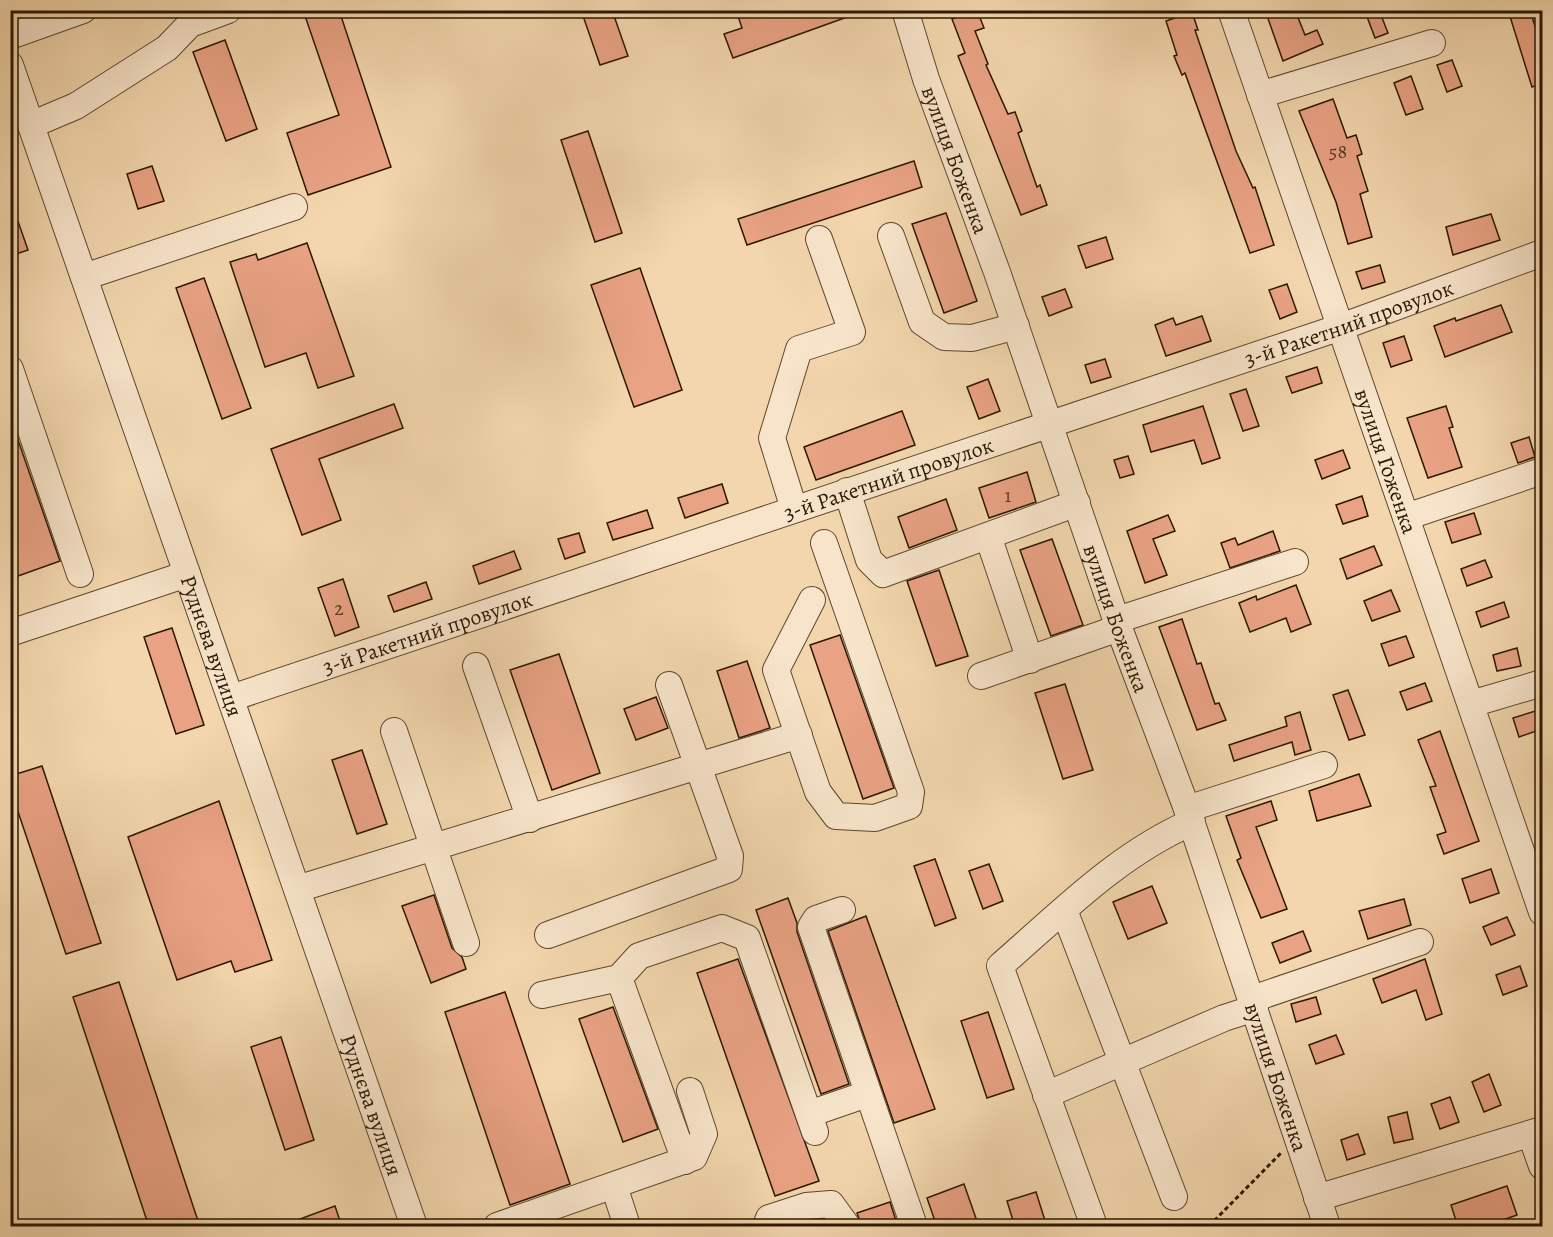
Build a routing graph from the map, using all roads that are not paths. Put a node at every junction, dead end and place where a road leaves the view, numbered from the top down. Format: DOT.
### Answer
graph roads {
  1 [pos="83,10"];
  2 [pos="228,10"];
  3 [pos="905,10"];
  4 [pos="1231,10"];
  5 [pos="10,36"];
  6 [pos="1432,43"];
  7 [pos="10,65"];
  8 [pos="1260,95"];
  9 [pos="32,126"];
  10 [pos="294,207"];
  11 [pos="891,236"];
  12 [pos="819,239"];
  13 [pos="1542,253"];
  14 [pos="84,277"];
  15 [pos="1016,326"];
  16 [pos="1341,327"];
  17 [pos="10,369"];
  18 [pos="1049,423"];
  19 [pos="1542,471"];
  20 [pos="847,491"];
  21 [pos="1077,503"];
  22 [pos="794,509"];
  23 [pos="1406,517"];
  24 [pos="988,536"];
  25 [pos="824,543"];
  26 [pos="1295,562"];
  27 [pos="80,574"];
  28 [pos="187,574"];
  29 [pos="812,600"];
  30 [pos="1118,624"];
  31 [pos="10,633"];
  32 [pos="1030,660"];
  33 [pos="476,666"];
  34 [pos="981,676"];
  35 [pos="1542,683"];
  36 [pos="669,685"];
  37 [pos="231,699"];
  38 [pos="1471,704"];
  39 [pos="394,731"];
  40 [pos="799,735"];
  41 [pos="1324,765"];
  42 [pos="699,766"];
  43 [pos="1189,816"];
  44 [pos="530,819"];
  45 [pos="434,849"];
  46 [pos="297,889"];
  47 [pos="1542,906"];
  48 [pos="842,910"];
  49 [pos="1064,910"];
  50 [pos="548,935"];
  51 [pos="1420,942"];
  52 [pos="466,943"];
  53 [pos="619,978"];
  54 [pos="543,995"];
  55 [pos="1254,1004"];
  56 [pos="1122,1061"];
  57 [pos="690,1091"];
  58 [pos="867,1094"];
  59 [pos="1047,1095"];
  60 [pos="1537,1133"];
  61 [pos="685,1161"];
  62 [pos="1542,1166"];
  63 [pos="614,1186"];
  64 [pos="1174,1197"];
  65 [pos="1317,1198"];
  66 [pos="414,1227"];
  67 [pos="497,1227"];
  68 [pos="627,1227"];
  69 [pos="766,1227"];
  70 [pos="847,1227"];
  71 [pos="914,1227"];
  72 [pos="1094,1227"];
  73 [pos="1328,1227"];
  1 -- 5 [label="street"];
  2 -- 9 [label="street"];
  3 -- 15 [label="street, вулиця Боженка"];
  4 -- 8 [label="street, вулиця Гоженка"];
  6 -- 8 [label="street"];
  7 -- 9 [label="street, Руднєва вулиця"];
  8 -- 16 [label="street, вулиця Гоженка"];
  9 -- 14 [label="street, Руднєва вулиця"];
  10 -- 14 [label="street"];
  11 -- 15 [label="street"];
  12 -- 22 [label="street"];
  13 -- 16 [label="street, 3-й Ракетний провулок"];
  14 -- 28 [label="street, Руднєва вулиця"];
  15 -- 18 [label="street, вулиця Боженка"];
  16 -- 18 [label="street, 3-й Ракетний провулок"];
  16 -- 23 [label="street, вулиця Гоженка"];
  17 -- 27 [label="street"];
  18 -- 20 [label="street, 3-й Ракетний провулок"];
  18 -- 21 [label="street, вулиця Боженка"];
  19 -- 23 [label="street"];
  20 -- 22 [label="street, 3-й Ракетний провулок"];
  20 -- 24 [label="street"];
  21 -- 24 [label="street"];
  21 -- 30 [label="street, вулиця Боженка"];
  22 -- 37 [label="street, 3-й Ракетний провулок"];
  23 -- 38 [label="street, вулиця Гоженка"];
  24 -- 32 [label="street"];
  25 -- 40 [label="street"];
  26 -- 30 [label="street"];
  28 -- 31 [label="street"];
  28 -- 37 [label="street, Руднєва вулиця"];
  29 -- 40 [label="street"];
  30 -- 32 [label="street"];
  30 -- 43 [label="street, вулиця Боженка"];
  32 -- 34 [label="street"];
  33 -- 44 [label="street"];
  35 -- 38 [label="street"];
  36 -- 42 [label="street"];
  37 -- 46 [label="street, Руднєва вулиця"];
  38 -- 47 [label="street, вулиця Гоженка"];
  39 -- 45 [label="street"];
  40 -- 42 [label="street"];
  41 -- 43 [label="street"];
  42 -- 44 [label="street"];
  42 -- 50 [label="street"];
  43 -- 49 [label="street"];
  43 -- 55 [label="street, вулиця Боженка"];
  44 -- 45 [label="street"];
  45 -- 46 [label="street"];
  45 -- 52 [label="street"];
  46 -- 66 [label="street, Руднєва вулиця"];
  48 -- 58 [label="street"];
  49 -- 56 [label="street"];
  49 -- 59 [label="street"];
  51 -- 55 [label="street"];
  53 -- 54 [label="street"];
  53 -- 58 [label="street"];
  53 -- 61 [label="street"];
  55 -- 56 [label="street"];
  55 -- 65 [label="street, вулиця Боженка"];
  56 -- 59 [label="street"];
  56 -- 64 [label="street"];
  57 -- 61 [label="street"];
  58 -- 71 [label="street"];
  59 -- 72 [label="street"];
  60 -- 62 [label="street"];
  60 -- 65 [label="street"];
  61 -- 63 [label="street"];
  63 -- 67 [label="street"];
  63 -- 68 [label="street"];
  65 -- 73 [label="street, вулиця Боженка"];
  69 -- 70 [label="street"];
}
